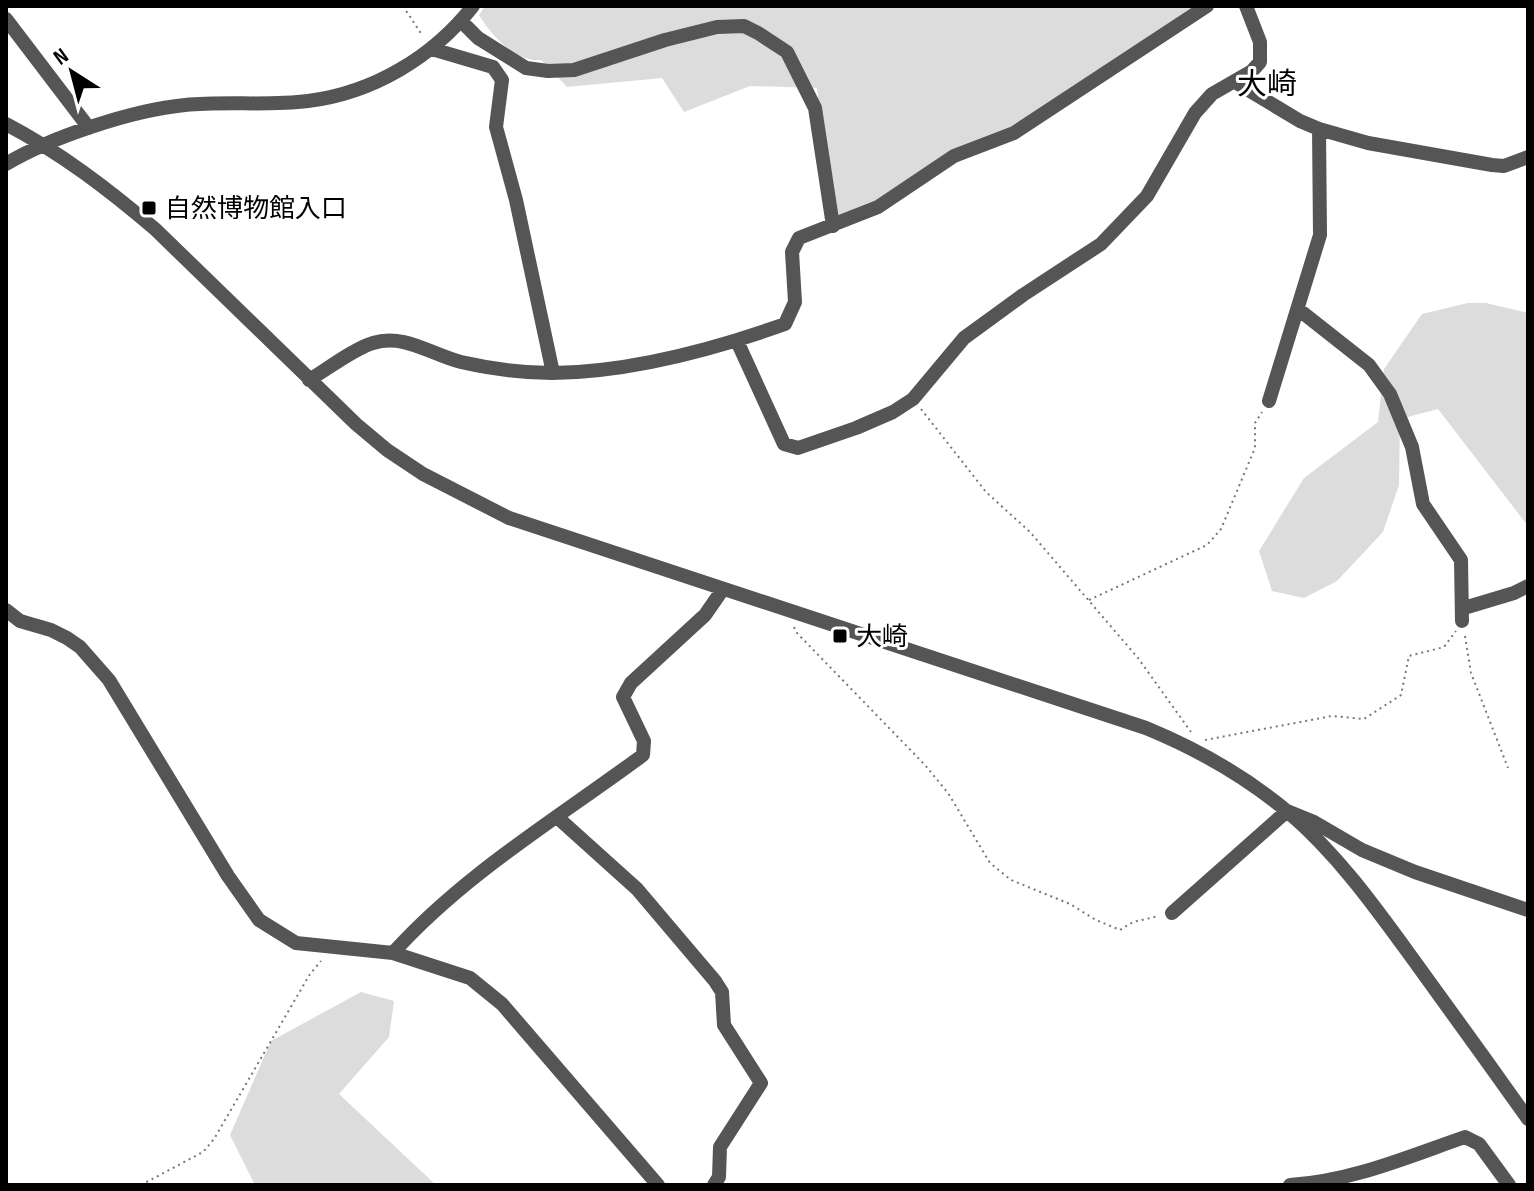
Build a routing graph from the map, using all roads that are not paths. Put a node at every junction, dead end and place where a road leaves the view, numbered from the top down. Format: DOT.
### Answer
graph roads {
  1 [pos="473,6"];
  2 [pos="1207,6"];
  3 [pos="1246,6"];
  4 [pos="6,19"];
  5 [pos="461,21"];
  6 [pos="432,49"];
  7 [pos="1235,82"];
  8 [pos="6,124"];
  9 [pos="89,128"];
  10 [pos="1319,129"];
  11 [pos="46,145"];
  12 [pos="1528,157"];
  13 [pos="6,164"];
  14 [pos="833,226"];
  15 [pos="1298,309"];
  16 [pos="737,341"];
  17 [pos="553,373"];
  18 [pos="309,380"];
  19 [pos="1269,401"];
  20 [pos="1528,586"];
  21 [pos="723,589"];
  22 [pos="6,610"];
  23 [pos="1287,811"];
  24 [pos="557,817"];
  25 [pos="1528,910"];
  26 [pos="1172,913"];
  27 [pos="393,953"];
  28 [pos="1528,1119"];
  29 [pos="658,1185"];
  30 [pos="714,1185"];
  31 [pos="1290,1185"];
  32 [pos="1509,1185"];
  1 -- 5 [label="street"];
  2 -- 14 [label="street"];
  3 -- 7 [label="street"];
  4 -- 9 [label="street"];
  5 -- 6 [label="street"];
  5 -- 14 [label="street"];
  6 -- 9 [label="street"];
  6 -- 17 [label="street"];
  7 -- 10 [label="street"];
  7 -- 16 [label="street"];
  8 -- 11 [label="street"];
  9 -- 11 [label="street"];
  10 -- 12 [label="street"];
  10 -- 15 [label="street"];
  11 -- 13 [label="street"];
  11 -- 18 [label="street"];
  14 -- 16 [label="street"];
  15 -- 19 [label="street"];
  15 -- 20 [label="street"];
  16 -- 17 [label="street"];
  17 -- 18 [label="street"];
  18 -- 21 [label="street"];
  21 -- 23 [label="street"];
  21 -- 24 [label="street"];
  22 -- 27 [label="street"];
  23 -- 25 [label="street"];
  23 -- 26 [label="street"];
  23 -- 28 [label="street"];
  24 -- 27 [label="street"];
  24 -- 30 [label="street"];
  27 -- 29 [label="street"];
  31 -- 32 [label="street"];
}
